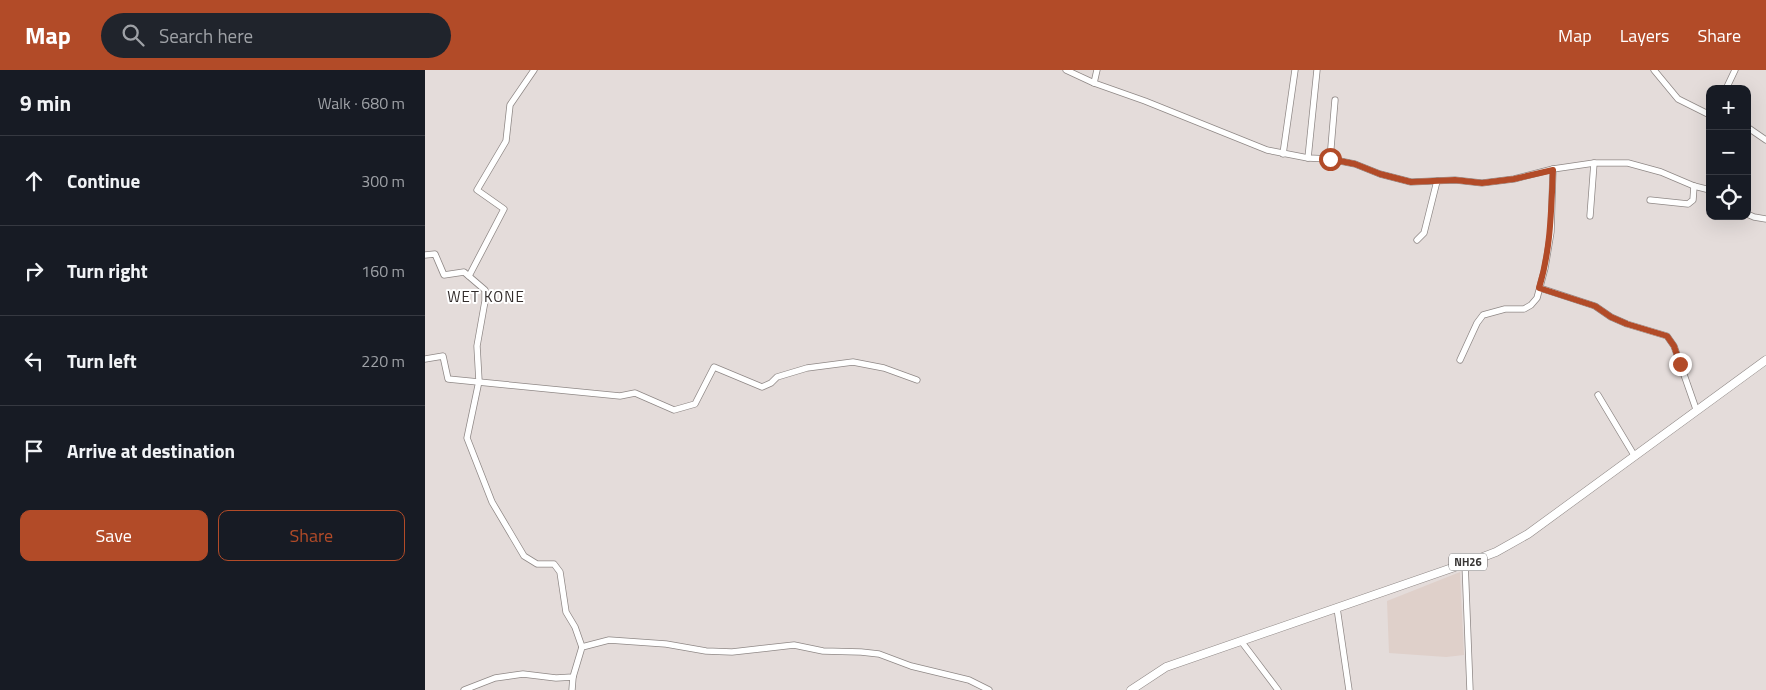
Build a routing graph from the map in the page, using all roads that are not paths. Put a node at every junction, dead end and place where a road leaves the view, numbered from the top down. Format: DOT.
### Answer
graph roads {
  1 [pos="534,70"];
  2 [pos="1066,70"];
  3 [pos="1097,70"];
  4 [pos="1295,70"];
  5 [pos="1317,70"];
  6 [pos="1735,70"];
  7 [pos="1656,71"];
  8 [pos="1094,83"];
  9 [pos="1728,85"];
  10 [pos="1335,100"];
  11 [pos="1706,113"];
  12 [pos="1751,130"];
  13 [pos="1766,140"];
  14 [pos="1283,154"];
  15 [pos="1308,158"];
  16 [pos="1330,159"];
  17 [pos="1594,162"];
  18 [pos="1553,170"];
  19 [pos="1437,181"];
  20 [pos="1694,186"];
  21 [pos="1706,189"];
  22 [pos="1650,200"];
  23 [pos="1751,215"];
  24 [pos="1590,216"];
  25 [pos="1766,219"];
  26 [pos="1417,240"];
  27 [pos="425,255"];
  28 [pos="469,276"];
  29 [pos="1539,288"];
  30 [pos="425,359"];
  31 [pos="1460,360"];
  32 [pos="1766,360"];
  33 [pos="917,380"];
  34 [pos="479,381"];
  35 [pos="1597,394"];
  36 [pos="1696,410"];
  37 [pos="1634,455"];
  38 [pos="1465,563"];
  39 [pos="1337,608"];
  40 [pos="1241,641"];
  41 [pos="583,647"];
  42 [pos="573,677"];
  43 [pos="464,690"];
  44 [pos="572,690"];
  45 [pos="989,690"];
  46 [pos="1131,690"];
  47 [pos="1278,690"];
  48 [pos="1349,690"];
  49 [pos="1470,690"];
  1 -- 28 [label="street"];
  2 -- 8 [label="street"];
  3 -- 8 [label="street"];
  4 -- 14 [label="street"];
  5 -- 15 [label="street"];
  6 -- 9 [label="street"];
  7 -- 11 [label="street"];
  8 -- 14 [label="street"];
  10 -- 16 [label="street"];
  12 -- 13 [label="street"];
  14 -- 15 [label="street"];
  15 -- 16 [label="street"];
  16 -- 19 [label="street"];
  17 -- 18 [label="street"];
  17 -- 20 [label="street"];
  17 -- 24 [label="street"];
  18 -- 19 [label="street"];
  18 -- 29 [label="street"];
  19 -- 26 [label="street"];
  20 -- 21 [label="street"];
  20 -- 22 [label="street"];
  23 -- 25 [label="street"];
  27 -- 28 [label="street"];
  28 -- 34 [label="street"];
  29 -- 31 [label="street"];
  29 -- 36 [label="street"];
  30 -- 34 [label="street"];
  32 -- 36 [label="highway, NH26"];
  33 -- 34 [label="street"];
  34 -- 41 [label="street"];
  35 -- 37 [label="street"];
  36 -- 37 [label="highway, NH26"];
  37 -- 38 [label="highway, NH26"];
  38 -- 39 [label="highway, NH26"];
  38 -- 49 [label="street"];
  39 -- 40 [label="highway, NH26"];
  39 -- 48 [label="street"];
  40 -- 46 [label="highway, NH26"];
  40 -- 47 [label="street"];
  41 -- 42 [label="street"];
  41 -- 45 [label="street"];
  42 -- 43 [label="street"];
  42 -- 44 [label="street"];
}
